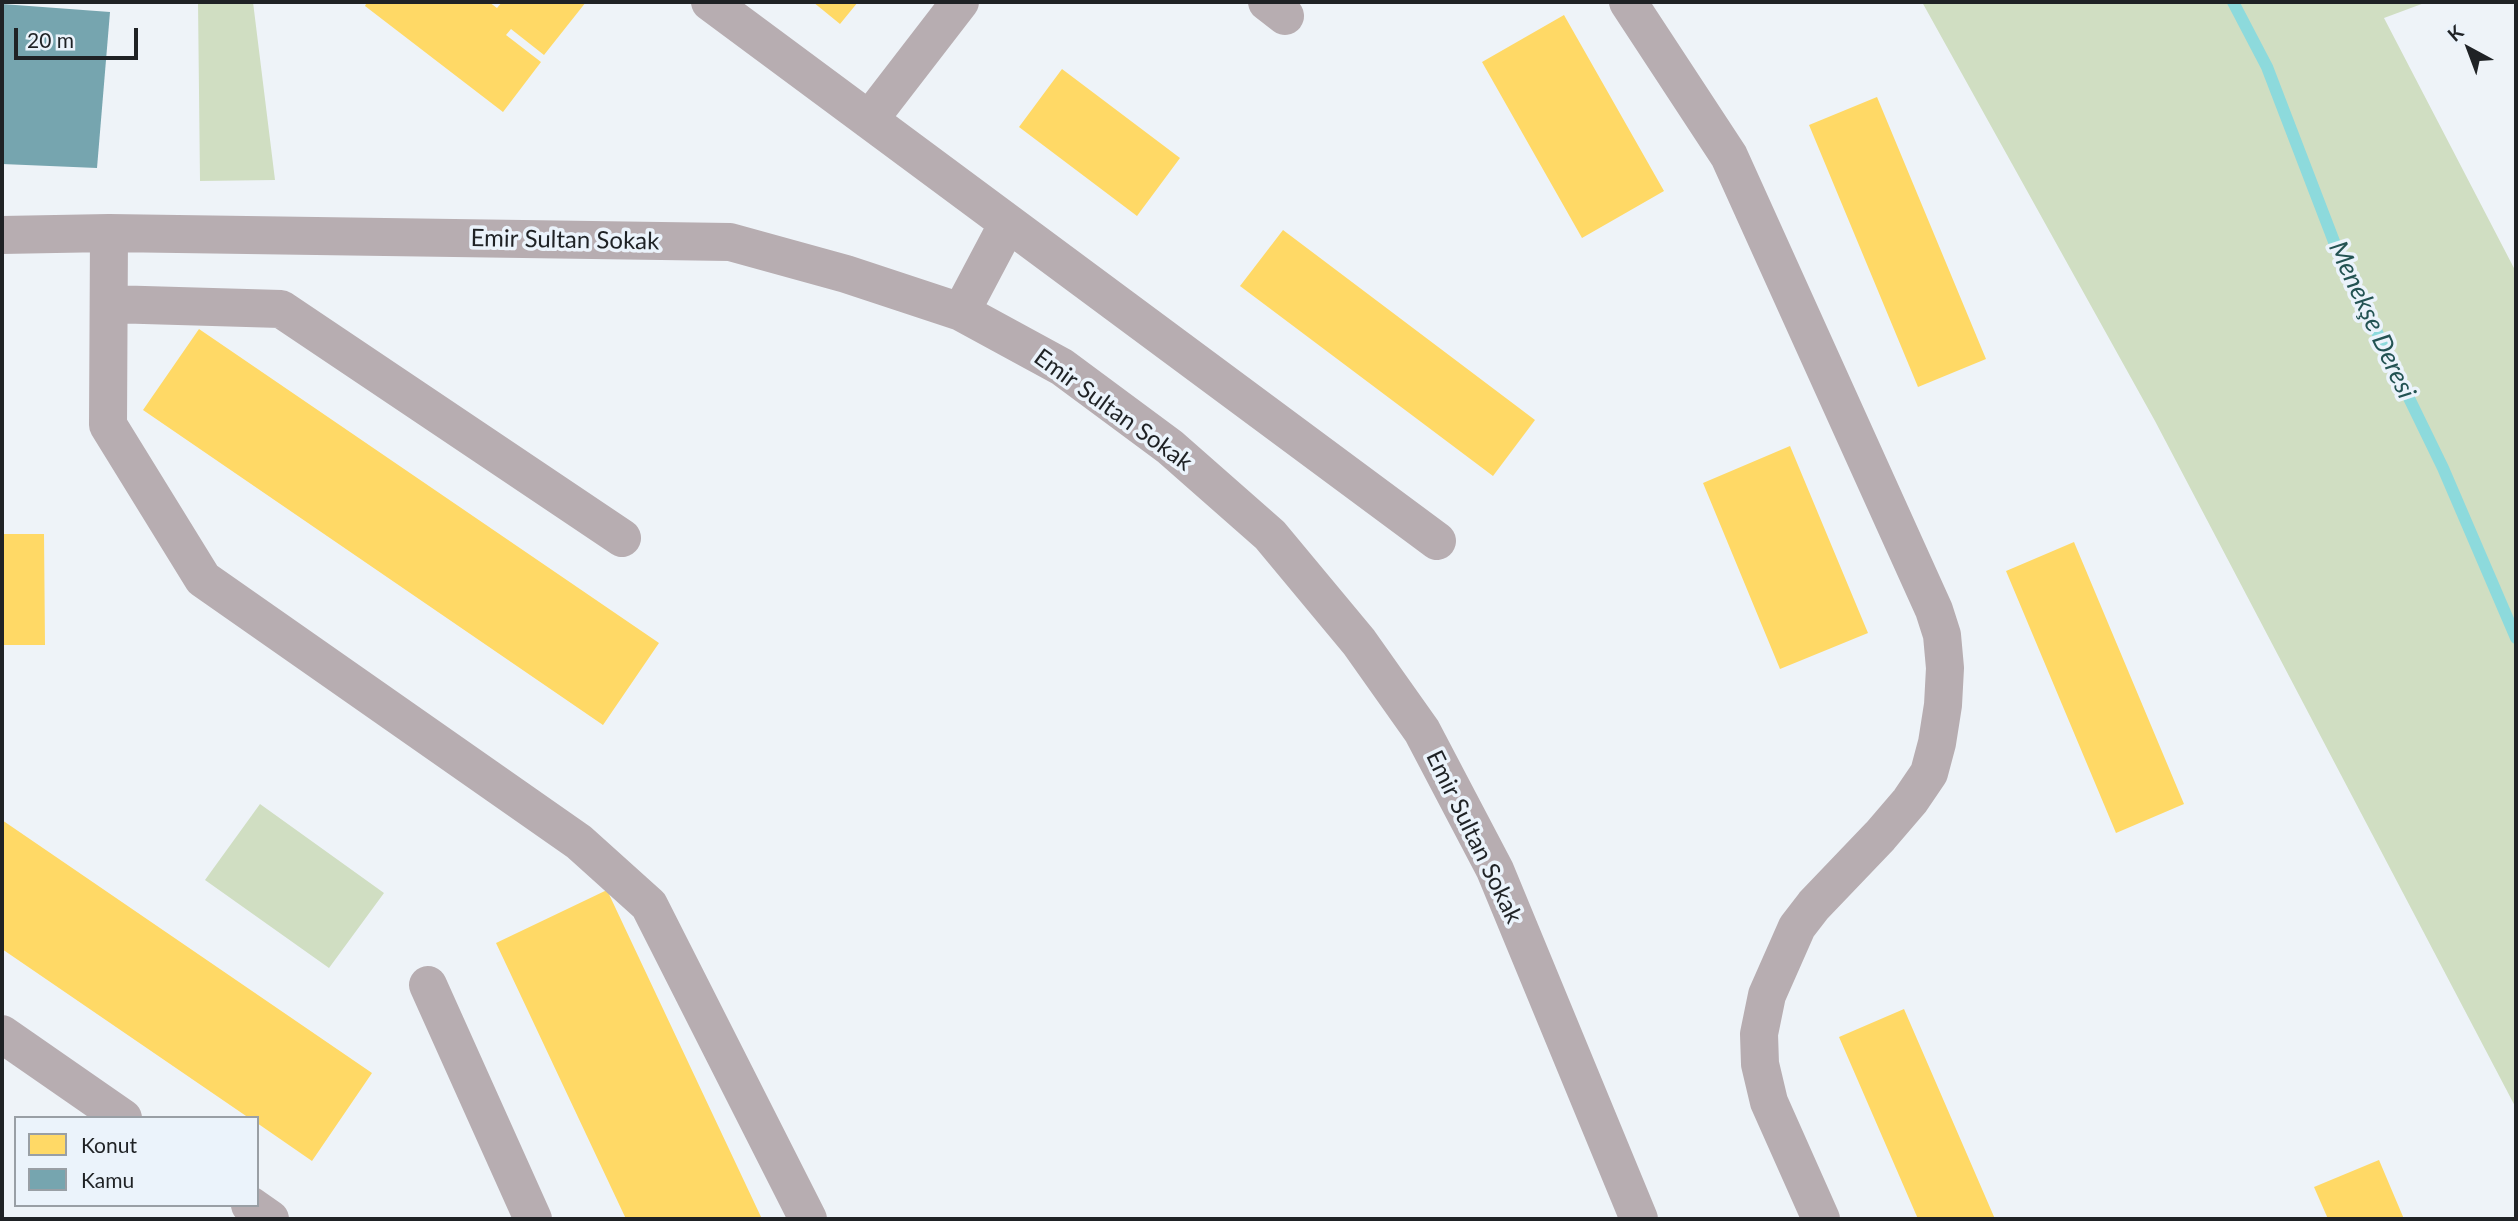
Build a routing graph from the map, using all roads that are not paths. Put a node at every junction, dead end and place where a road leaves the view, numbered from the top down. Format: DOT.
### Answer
graph roads {
  1 [pos="710,2"];
  2 [pos="960,2"];
  3 [pos="1628,2"];
  4 [pos="869,120"];
  5 [pos="1009,223"];
  6 [pos="109,233"];
  7 [pos="2,236"];
  8 [pos="110,304"];
  9 [pos="961,312"];
  10 [pos="622,538"];
  11 [pos="1437,541"];
  12 [pos="428,985"];
  13 [pos="2,1034"];
  14 [pos="120,1116"];
  15 [pos="253,1207"];
  16 [pos="270,1219"];
  17 [pos="533,1219"];
  18 [pos="808,1219"];
  19 [pos="1639,1219"];
  20 [pos="1821,1219"];
  1 -- 4 [label="street"];
  2 -- 4 [label="street"];
  3 -- 20 [label="street"];
  4 -- 5 [label="street"];
  5 -- 9 [label="street"];
  5 -- 11 [label="street"];
  6 -- 7 [label="street, Emir Sultan Sokak"];
  6 -- 8 [label="street"];
  6 -- 9 [label="street, Emir Sultan Sokak"];
  8 -- 10 [label="street"];
  8 -- 18 [label="street"];
  9 -- 19 [label="street, Emir Sultan Sokak"];
  12 -- 17 [label="street"];
  13 -- 14 [label="street"];
  15 -- 16 [label="street"];
}
